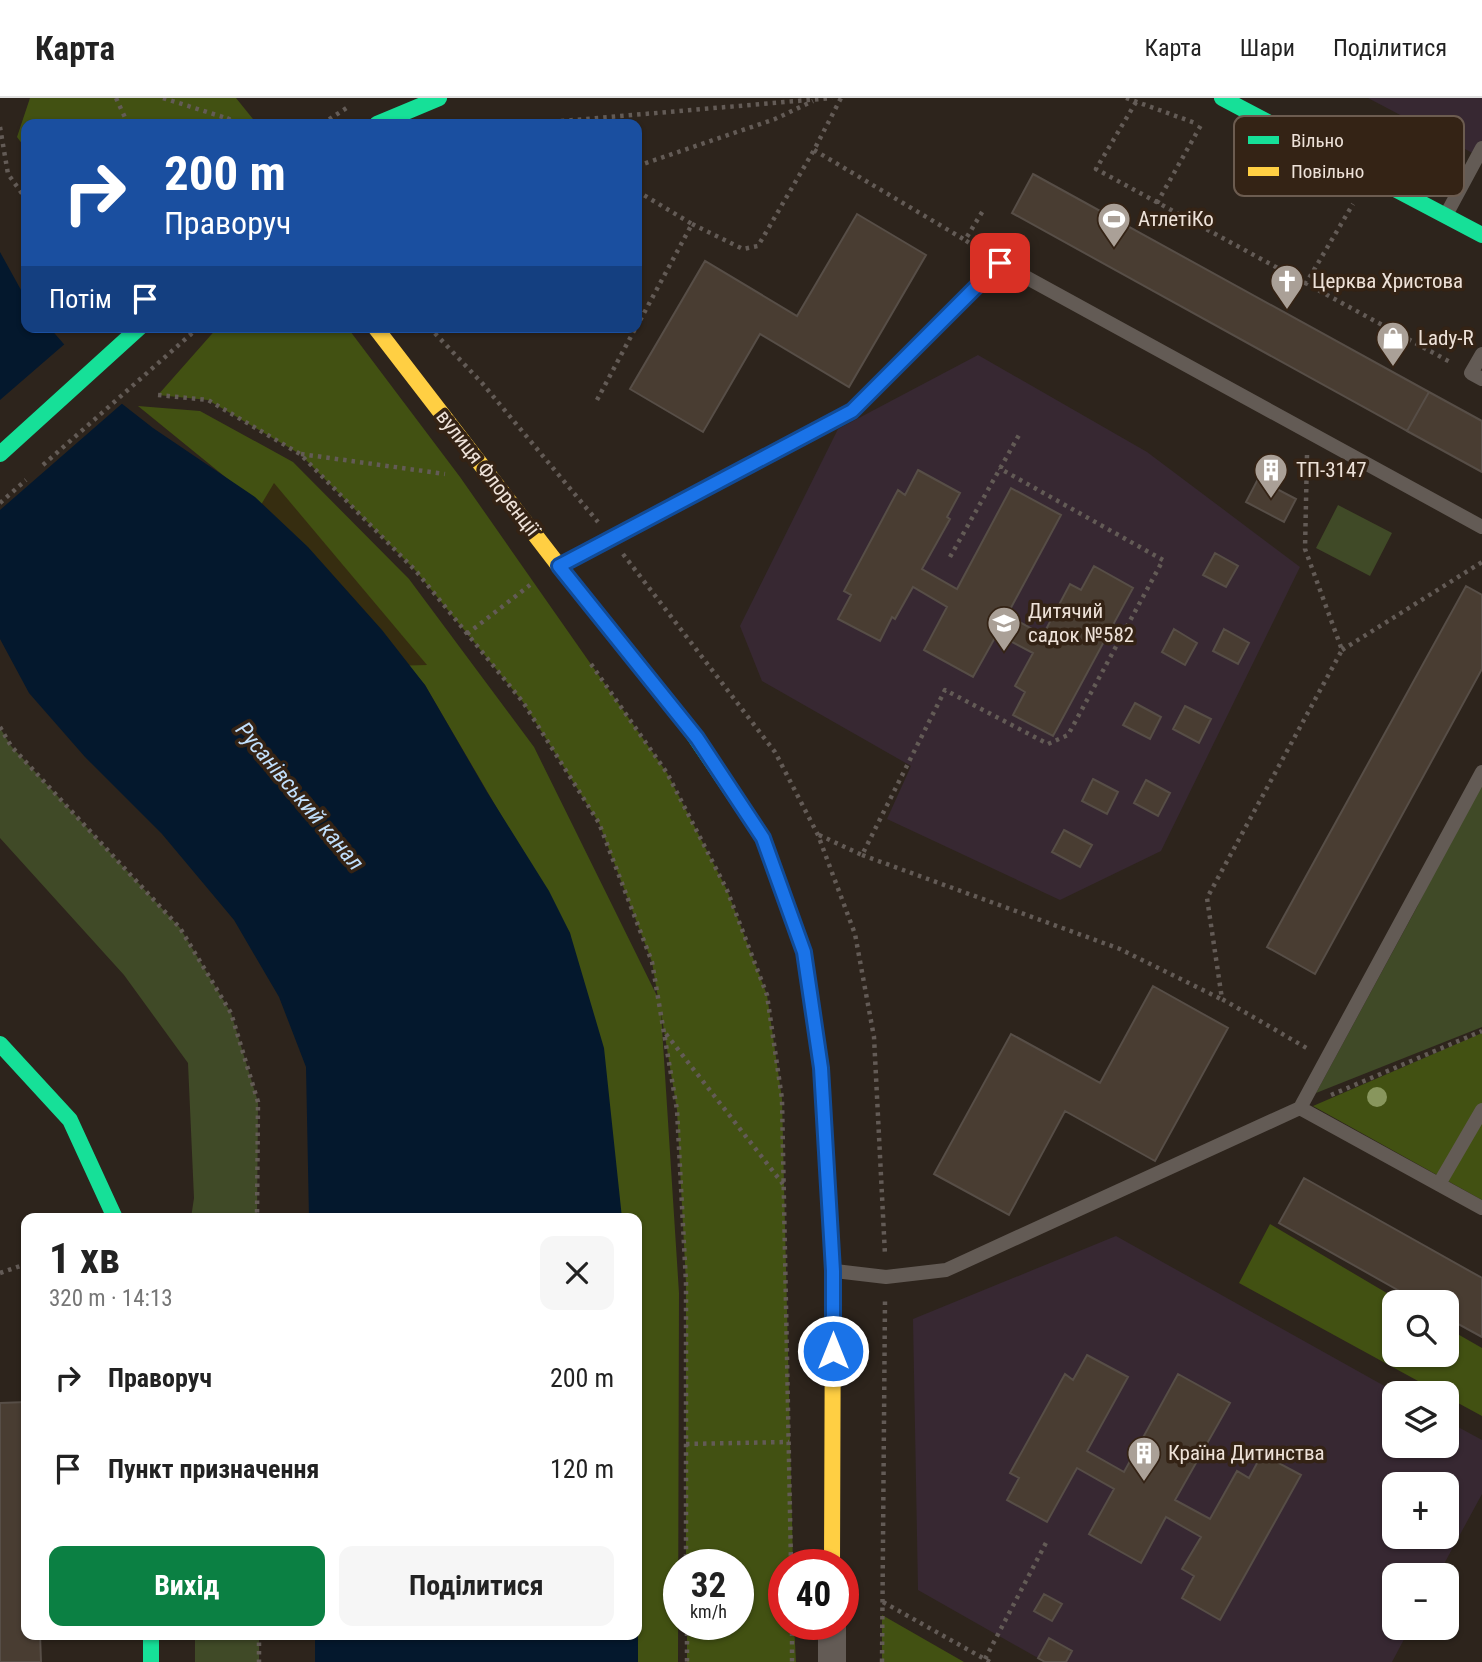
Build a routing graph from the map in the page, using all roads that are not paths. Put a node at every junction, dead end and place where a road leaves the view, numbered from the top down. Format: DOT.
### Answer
graph roads {
  1 [pos="439,98"];
  2 [pos="1222,98"];
  3 [pos="1256,116"];
  4 [pos="389,119"];
  5 [pos="1482,148"];
  6 [pos="1464,181"];
  7 [pos="1407,196"];
  8 [pos="1456,196"];
  9 [pos="1445,216"];
  10 [pos="1482,235"];
  11 [pos="134,333"];
  12 [pos="381,333"];
  13 [pos="1482,354"];
  14 [pos="1476,376"];
  15 [pos="0,454"];
  16 [pos="1482,527"];
  17 [pos="559,566"];
  18 [pos="1482,772"];
  19 [pos="0,1044"];
  20 [pos="1300,1108"];
  21 [pos="1482,1110"];
  22 [pos="1439,1184"];
  23 [pos="1482,1208"];
  24 [pos="113,1213"];
  25 [pos="833,1271"];
  26 [pos="832,1549"];
  27 [pos="151,1640"];
  28 [pos="832,1640"];
  29 [pos="151,1662"];
  30 [pos="832,1662"];
  1 -- 4 [label="street"];
  2 -- 3 [label="street"];
  5 -- 6 [label="lane"];
  7 -- 9 [label="street"];
  8 -- 9 [label="lane"];
  9 -- 10 [label="street"];
  11 -- 15 [label="street"];
  12 -- 17 [label="street, вулиця Флоренції"];
  13 -- 14 [label="lane"];
  16 -- 17 [label="lane"];
  17 -- 25 [label="street, вулиця Флоренції"];
  18 -- 20 [label="lane"];
  19 -- 24 [label="street"];
  20 -- 22 [label="lane"];
  20 -- 25 [label="lane"];
  21 -- 22 [label="lane"];
  22 -- 23 [label="lane"];
  25 -- 26 [label="street, вулиця Флоренції"];
  27 -- 29 [label="street"];
  28 -- 30 [label="street"];
}
